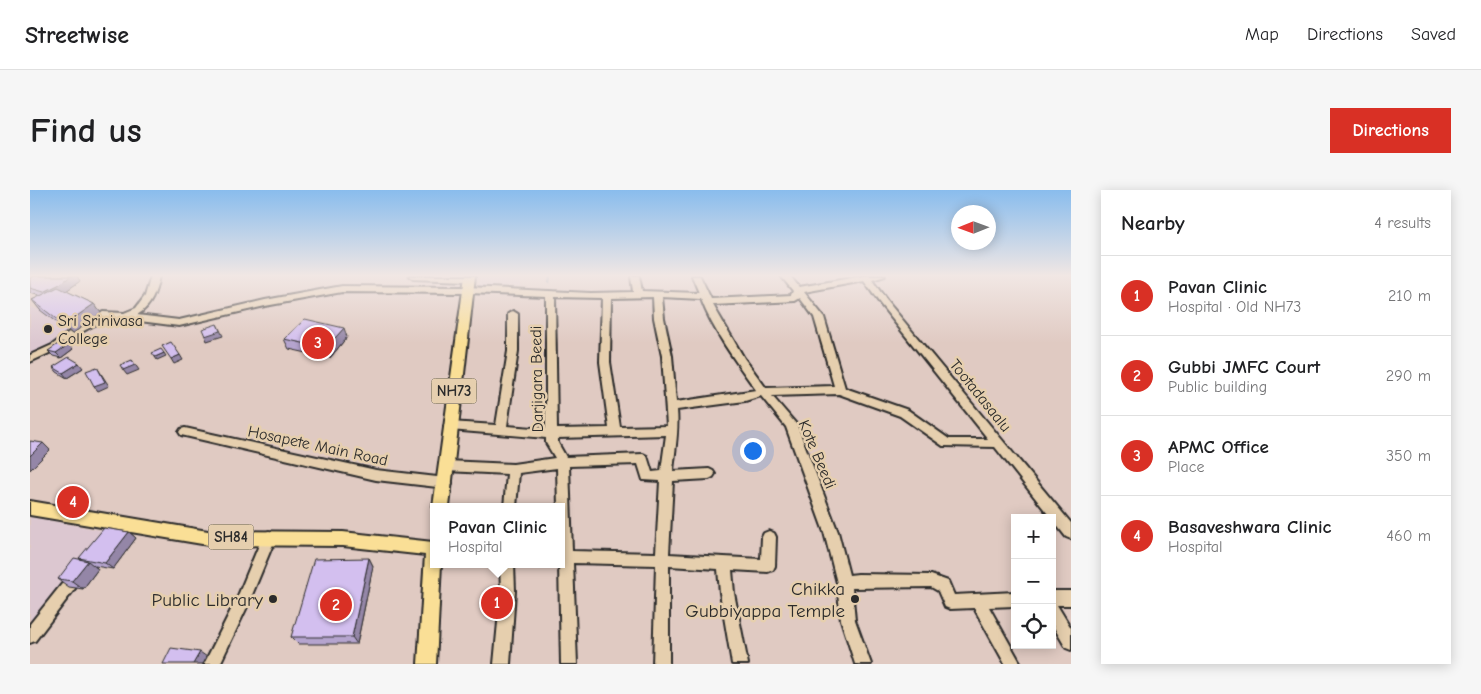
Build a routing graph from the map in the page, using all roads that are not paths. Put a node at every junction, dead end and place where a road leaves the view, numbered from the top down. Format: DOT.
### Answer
graph roads {
  1 [pos="149,298"];
  2 [pos="292,298"];
  3 [pos="467,298"];
  4 [pos="550,298"];
  5 [pos="607,298"];
  6 [pos="657,298"];
  7 [pos="695,298"];
  8 [pos="788,298"];
  9 [pos="804,298"];
  10 [pos="880,298"];
  11 [pos="706,299"];
  12 [pos="514,314"];
  13 [pos="126,316"];
  14 [pos="30,359"];
  15 [pos="840,390"];
  16 [pos="763,392"];
  17 [pos="672,407"];
  18 [pos="450,426"];
  19 [pos="501,430"];
  20 [pos="673,430"];
  21 [pos="615,431"];
  22 [pos="185,432"];
  23 [pos="552,434"];
  24 [pos="999,443"];
  25 [pos="563,462"];
  26 [pos="446,466"];
  27 [pos="512,469"];
  28 [pos="709,474"];
  29 [pos="666,475"];
  30 [pos="446,483"];
  31 [pos="442,503"];
  32 [pos="510,503"];
  33 [pos="563,503"];
  34 [pos="30,508"];
  35 [pos="118,523"];
  36 [pos="1071,533"];
  37 [pos="269,537"];
  38 [pos="769,537"];
  39 [pos="107,538"];
  40 [pos="430,549"];
  41 [pos="565,557"];
  42 [pos="89,560"];
  43 [pos="565,560"];
  44 [pos="664,560"];
  45 [pos="724,562"];
  46 [pos="432,568"];
  47 [pos="507,568"];
  48 [pos="844,582"];
  49 [pos="1056,598"];
  50 [pos="1071,598"];
  51 [pos="1011,599"];
  52 [pos="977,600"];
  53 [pos="1056,616"];
  54 [pos="30,636"];
  55 [pos="1071,643"];
  56 [pos="212,664"];
  57 [pos="427,664"];
  58 [pos="502,664"];
  59 [pos="569,664"];
  60 [pos="660,664"];
  61 [pos="740,664"];
  62 [pos="863,664"];
  63 [pos="1013,664"];
  1 -- 13 [label="street"];
  2 -- 13 [label="street"];
  3 -- 18 [label="main road, NH73"];
  4 -- 23 [label="street, Darjigara Beedi"];
  5 -- 21 [label="street"];
  6 -- 17 [label="street"];
  7 -- 11 [label="street"];
  8 -- 11 [label="street"];
  9 -- 15 [label="street"];
  10 -- 24 [label="street, Tootadasaalu"];
  11 -- 16 [label="street, Kote Beedi"];
  12 -- 19 [label="street"];
  13 -- 14 [label="street"];
  15 -- 16 [label="street"];
  15 -- 24 [label="street"];
  16 -- 17 [label="street"];
  16 -- 48 [label="street, Kote Beedi"];
  17 -- 20 [label="street"];
  18 -- 19 [label="street"];
  18 -- 26 [label="main road, NH73"];
  19 -- 23 [label="street"];
  20 -- 21 [label="street"];
  20 -- 29 [label="street"];
  21 -- 23 [label="street"];
  22 -- 30 [label="street, Hosapete Main Road"];
  23 -- 25 [label="street, Darjigara Beedi"];
  24 -- 36 [label="street, Tootadasaalu"];
  25 -- 27 [label="street"];
  25 -- 29 [label="street"];
  25 -- 33 [label="street"];
  26 -- 27 [label="street"];
  26 -- 30 [label="main road, NH73"];
  27 -- 32 [label="street"];
  28 -- 29 [label="street"];
  29 -- 44 [label="street"];
  30 -- 31 [label="main road, NH73"];
  34 -- 35 [label="main road, SH84"];
  35 -- 37 [label="main road, SH84"];
  35 -- 39 [label="street"];
  37 -- 40 [label="main road, SH84"];
  37 -- 56 [label="street"];
  38 -- 45 [label="street"];
  41 -- 44 [label="street"];
  42 -- 54 [label="street"];
  43 -- 59 [label="street"];
  44 -- 45 [label="street"];
  44 -- 60 [label="street"];
  45 -- 61 [label="street"];
  46 -- 57 [label="main road"];
  47 -- 58 [label="street"];
  48 -- 52 [label="street"];
  48 -- 62 [label="street, Kote Beedi"];
  49 -- 50 [label="street"];
  51 -- 52 [label="street"];
  52 -- 63 [label="street"];
  53 -- 55 [label="street"];
}
